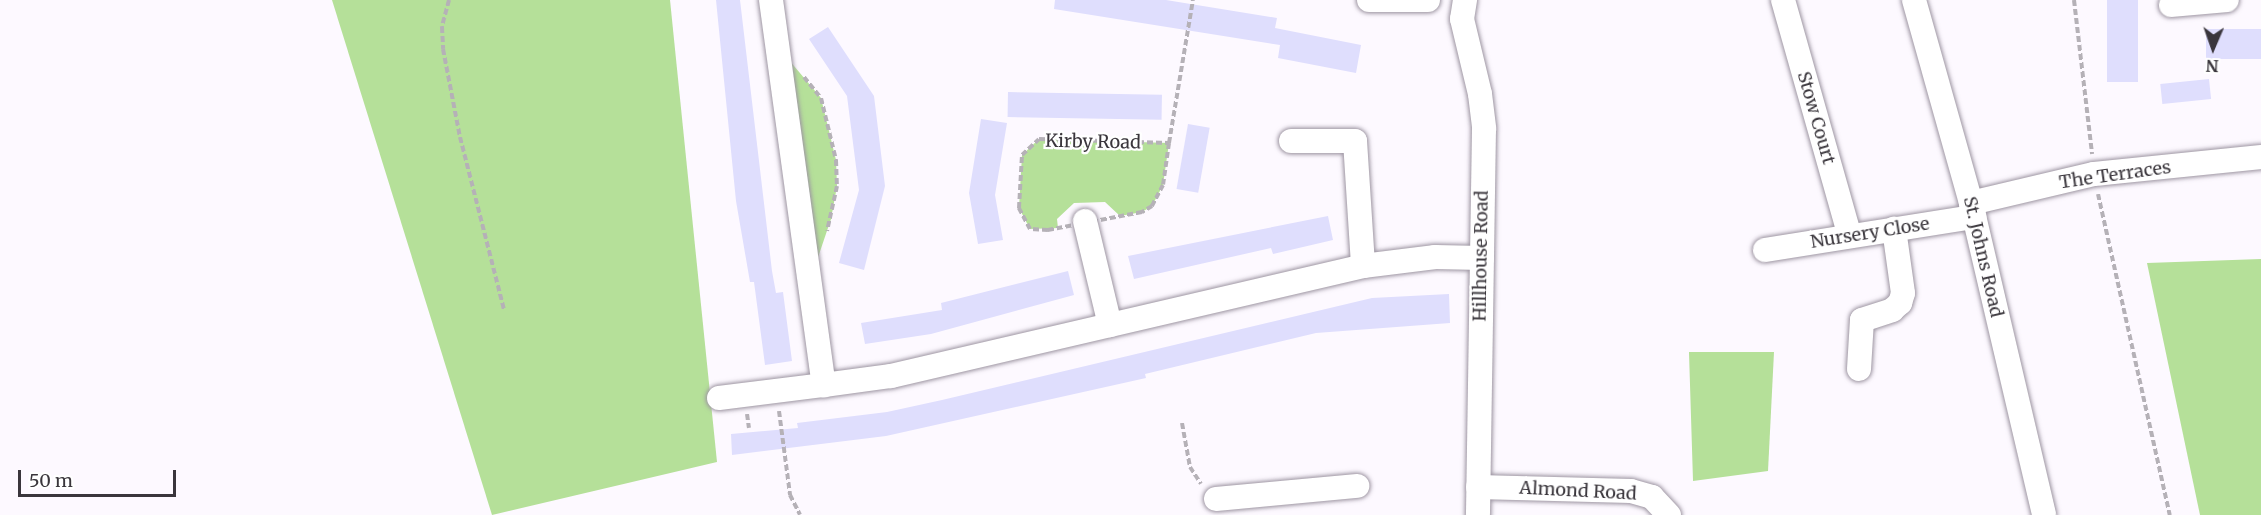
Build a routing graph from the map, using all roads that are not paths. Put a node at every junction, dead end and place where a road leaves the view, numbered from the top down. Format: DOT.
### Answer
graph roads {
  1 [pos="771,0"];
  2 [pos="1369,0"];
  3 [pos="1428,0"];
  4 [pos="1783,0"];
  5 [pos="1914,0"];
  6 [pos="2227,0"];
  7 [pos="1459,1"];
  8 [pos="2170,5"];
  9 [pos="1291,141"];
  10 [pos="2261,157"];
  11 [pos="1973,210"];
  12 [pos="1085,221"];
  13 [pos="1894,230"];
  14 [pos="1850,236"];
  15 [pos="1765,250"];
  16 [pos="1482,258"];
  17 [pos="1363,266"];
  18 [pos="1110,325"];
  19 [pos="1859,369"];
  20 [pos="824,385"];
  21 [pos="719,398"];
  22 [pos="1358,486"];
  23 [pos="1478,487"];
  24 [pos="1212,493"];
  25 [pos="1262,504"];
  26 [pos="1478,515"];
  27 [pos="1669,515"];
  28 [pos="2044,515"];
  1 -- 20 [label="street"];
  2 -- 3 [label="street"];
  4 -- 14 [label="street, Stow Court"];
  5 -- 11 [label="street, St. Johns Road"];
  6 -- 8 [label="street"];
  7 -- 16 [label="street, Hillhouse Road"];
  9 -- 17 [label="street"];
  10 -- 11 [label="street, The Terraces"];
  11 -- 13 [label="street, Nursery Close"];
  11 -- 28 [label="street, St. Johns Road"];
  12 -- 18 [label="street"];
  13 -- 14 [label="street, Nursery Close"];
  13 -- 19 [label="street"];
  14 -- 15 [label="street, Nursery Close"];
  16 -- 17 [label="street"];
  16 -- 23 [label="street, Hillhouse Road"];
  17 -- 18 [label="street"];
  18 -- 20 [label="street"];
  20 -- 21 [label="street"];
  22 -- 25 [label="street"];
  23 -- 26 [label="street, Hillhouse Road"];
  23 -- 27 [label="street, Almond Road"];
  24 -- 25 [label="street"];
}
